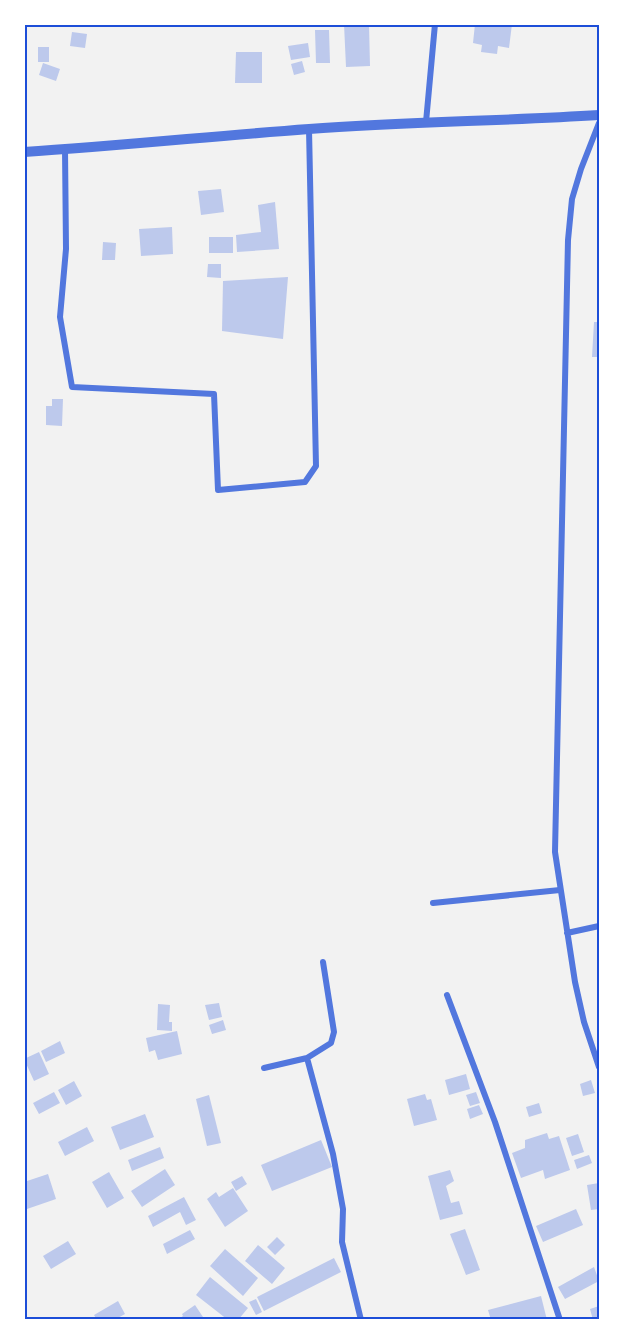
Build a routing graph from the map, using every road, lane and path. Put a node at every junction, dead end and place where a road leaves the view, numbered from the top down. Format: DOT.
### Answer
graph roads {
  1 [pos="435,24"];
  2 [pos="599,115"];
  3 [pos="426,122"];
  4 [pos="599,123"];
  5 [pos="309,129"];
  6 [pos="65,149"];
  7 [pos="24,152"];
  8 [pos="560,890"];
  9 [pos="433,903"];
  10 [pos="599,926"];
  11 [pos="567,933"];
  12 [pos="322,962"];
  13 [pos="447,995"];
  14 [pos="307,1058"];
  15 [pos="599,1067"];
  16 [pos="264,1068"];
  17 [pos="361,1320"];
  18 [pos="560,1320"];
  1 -- 3 [label="street"];
  2 -- 3 [label="street"];
  3 -- 5 [label="street"];
  4 -- 8 [label="street"];
  5 -- 6 [label="street"];
  5 -- 6 [label="street"];
  6 -- 7 [label="street"];
  8 -- 9 [label="street"];
  8 -- 11 [label="street"];
  10 -- 11 [label="street"];
  11 -- 15 [label="street"];
  12 -- 14 [label="street"];
  13 -- 18 [label="street"];
  14 -- 16 [label="street"];
  14 -- 17 [label="street"];
}
